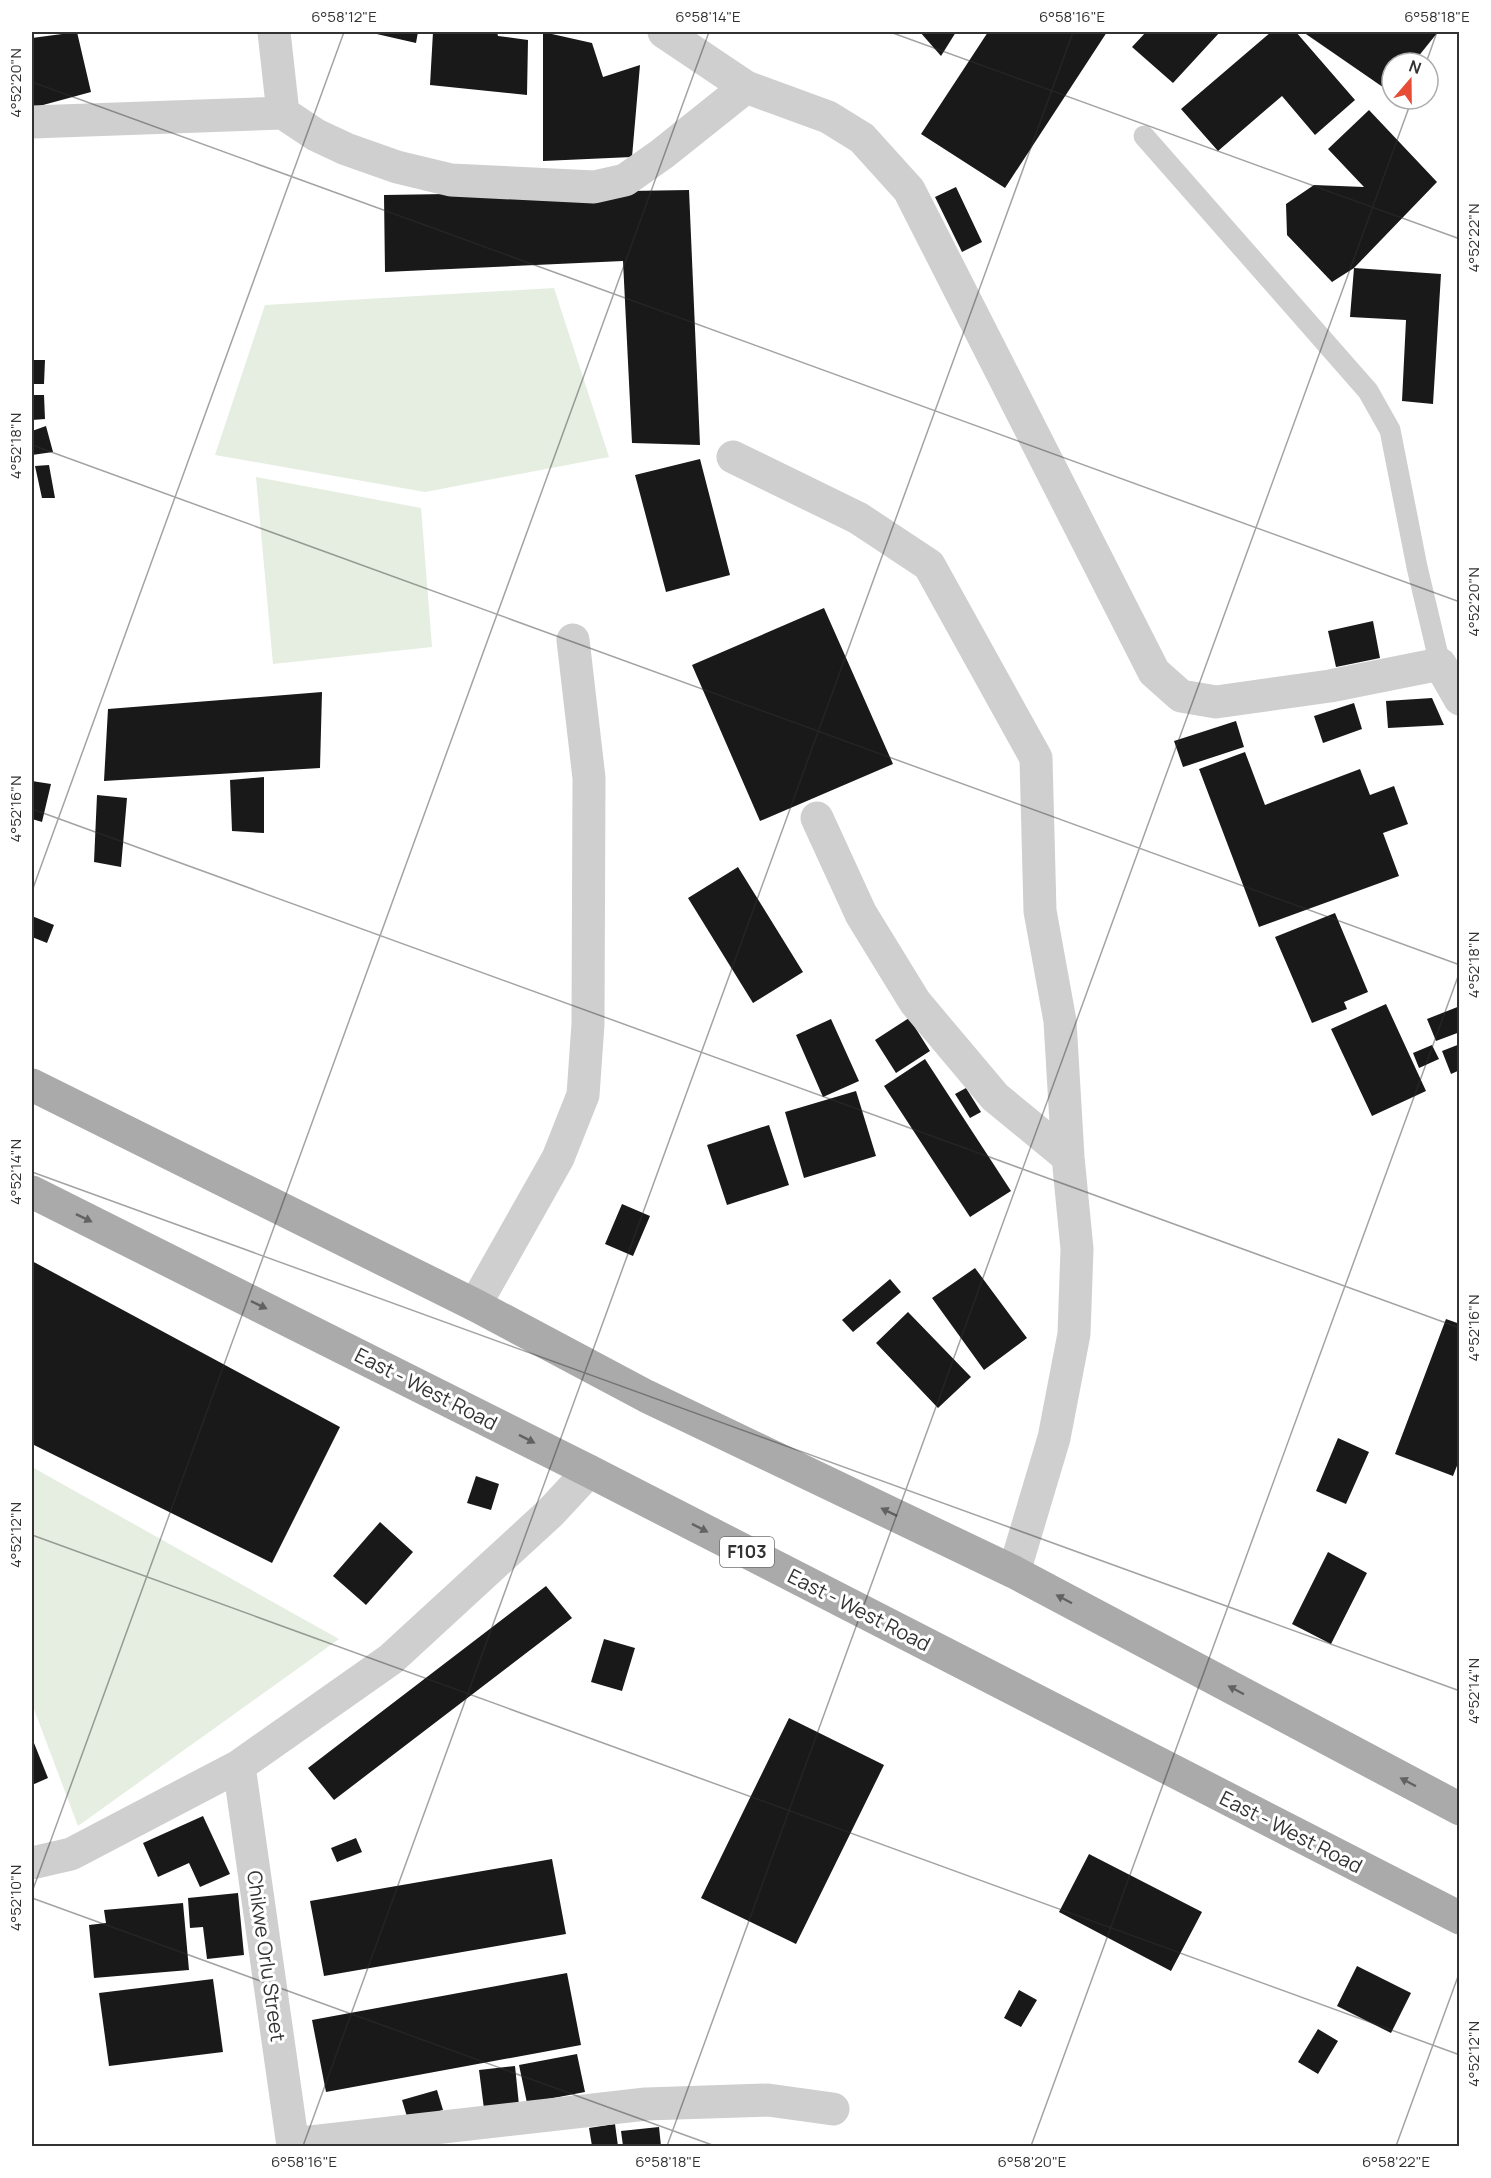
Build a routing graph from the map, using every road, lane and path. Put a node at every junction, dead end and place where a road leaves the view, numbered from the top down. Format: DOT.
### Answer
graph roads {
  1 [pos="274,32"];
  2 [pos="664,32"];
  3 [pos="746,87"];
  4 [pos="283,113"];
  5 [pos="32,122"];
  6 [pos="1144,136"];
  7 [pos="732,457"];
  8 [pos="573,640"];
  9 [pos="1440,664"];
  10 [pos="1460,699"];
  11 [pos="818,818"];
  12 [pos="32,1085"];
  13 [pos="1068,1157"];
  14 [pos="32,1192"];
  15 [pos="475,1305"];
  16 [pos="589,1471"];
  17 [pos="1014,1572"];
  18 [pos="239,1766"];
  19 [pos="1460,1809"];
  20 [pos="32,1863"];
  21 [pos="1460,1918"];
  22 [pos="833,2109"];
  23 [pos="293,2145"];
  1 -- 4 [label="street"];
  2 -- 3 [label="street"];
  3 -- 4 [label="street"];
  3 -- 9 [label="street"];
  4 -- 5 [label="street"];
  6 -- 9 [label="lane"];
  7 -- 13 [label="street"];
  8 -- 15 [label="street"];
  9 -- 10 [label="street"];
  11 -- 13 [label="street"];
  12 -- 15 [label="main road"];
  13 -- 17 [label="street"];
  14 -- 16 [label="main road, East - West Road / F103, one-way"];
  17 -- 15 [label="main road, one-way"];
  16 -- 18 [label="street"];
  16 -- 21 [label="main road, East - West Road / F103, one-way"];
  19 -- 17 [label="main road, one-way"];
  18 -- 20 [label="street"];
  18 -- 23 [label="street, Chikwe Orlu Street"];
  22 -- 23 [label="street"];
}
